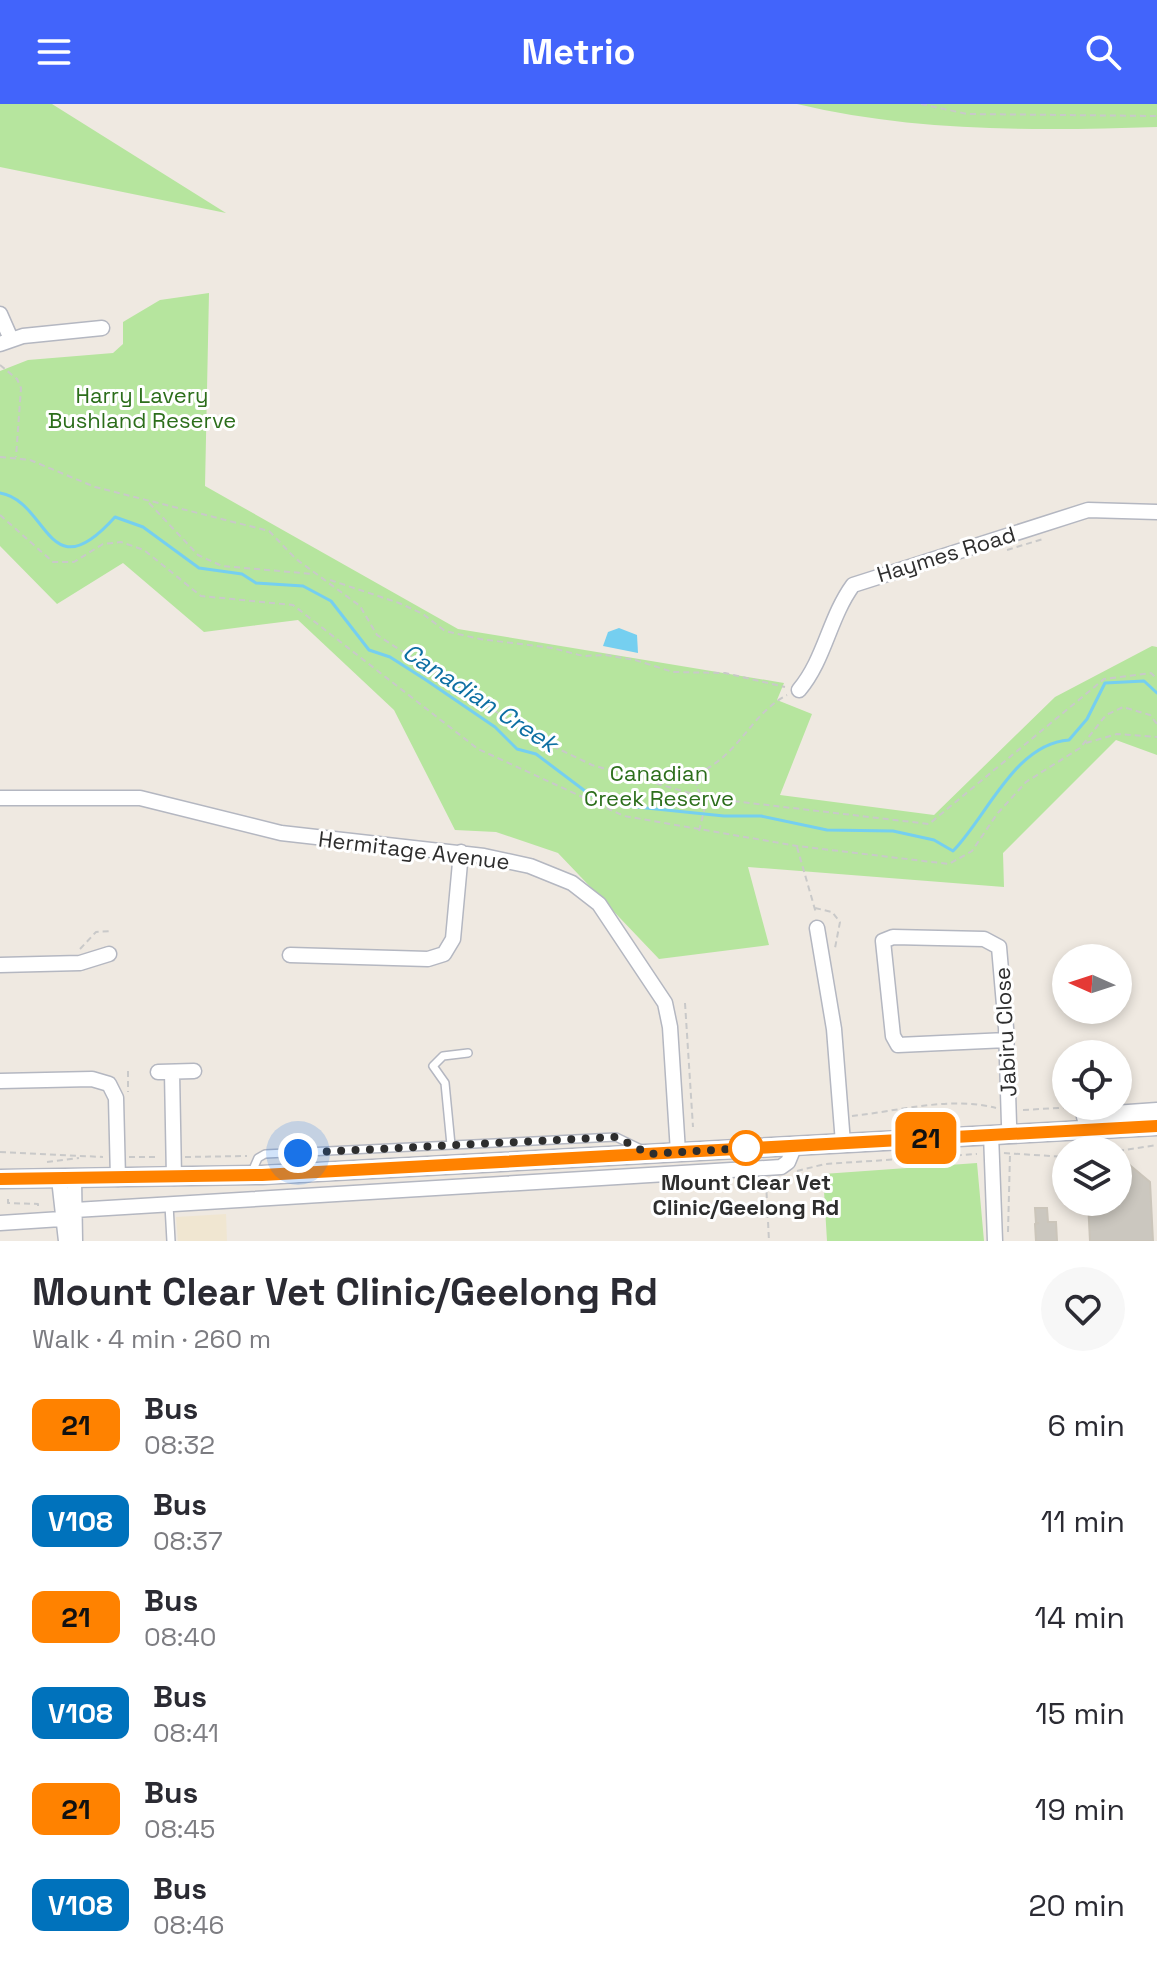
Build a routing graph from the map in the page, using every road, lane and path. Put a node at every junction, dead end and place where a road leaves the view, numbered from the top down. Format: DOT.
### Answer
graph roads {
  1 [pos="921,104"];
  2 [pos="1157,116"];
  3 [pos="0,314"];
  4 [pos="102,328"];
  5 [pos="6,342"];
  6 [pos="0,365"];
  7 [pos="0,457"];
  8 [pos="16,459"];
  9 [pos="146,501"];
  10 [pos="1157,512"];
  11 [pos="0,515"];
  12 [pos="1045,538"];
  13 [pos="995,553"];
  14 [pos="314,574"];
  15 [pos="329,580"];
  16 [pos="1157,679"];
  17 [pos="792,693"];
  18 [pos="1157,724"];
  19 [pos="1157,737"];
  20 [pos="1085,743"];
  21 [pos="702,796"];
  22 [pos="0,798"];
  23 [pos="707,798"];
  24 [pos="699,831"];
  25 [pos="797,846"];
  26 [pos="461,852"];
  27 [pos="817,928"];
  28 [pos="111,931"];
  29 [pos="80,949"];
  30 [pos="109,954"];
  31 [pos="290,955"];
  32 [pos="0,965"];
  33 [pos="685,1003"];
  34 [pos="1007,1040"];
  35 [pos="468,1053"];
  36 [pos="194,1071"];
  37 [pos="0,1081"];
  38 [pos="1157,1112"];
  39 [pos="1157,1126"];
  40 [pos="693,1127"];
  41 [pos="1000,1129"];
  42 [pos="843,1143"];
  43 [pos="451,1145"];
  44 [pos="795,1145"];
  45 [pos="1157,1145"];
  46 [pos="769,1147"];
  47 [pos="1132,1149"];
  48 [pos="0,1152"];
  49 [pos="678,1152"];
  50 [pos="992,1153"];
  51 [pos="1010,1153"];
  52 [pos="649,1154"];
  53 [pos="254,1156"];
  54 [pos="1052,1156"];
  55 [pos="174,1157"];
  56 [pos="47,1162"];
  57 [pos="750,1169"];
  58 [pos="791,1173"];
  59 [pos="250,1176"];
  60 [pos="774,1177"];
  61 [pos="174,1178"];
  62 [pos="0,1179"];
  63 [pos="67,1179"];
  64 [pos="118,1179"];
  65 [pos="169,1205"];
  66 [pos="68,1214"];
  67 [pos="0,1223"];
  68 [pos="66,1241"];
  69 [pos="75,1241"];
  70 [pos="171,1241"];
  71 [pos="769,1241"];
  72 [pos="995,1241"];
  73 [pos="1008,1241"];
  1 -- 2 [label="path"];
  3 -- 5 [label="street"];
  4 -- 5 [label="street"];
  6 -- 8 [label="path"];
  7 -- 8 [label="path"];
  8 -- 9 [label="path"];
  9 -- 14 [label="path"];
  9 -- 14 [label="path"];
  10 -- 17 [label="street, Haymes Road"];
  11 -- 24 [label="path"];
  12 -- 13 [label="path"];
  14 -- 15 [label="path"];
  15 -- 17 [label="path"];
  15 -- 21 [label="path"];
  16 -- 23 [label="path"];
  17 -- 21 [label="path"];
  18 -- 20 [label="path"];
  19 -- 20 [label="path"];
  20 -- 25 [label="path"];
  21 -- 23 [label="path"];
  22 -- 26 [label="street, Hermitage Avenue"];
  23 -- 24 [label="path"];
  24 -- 25 [label="path"];
  25 -- 27 [label="path"];
  26 -- 31 [label="street"];
  26 -- 49 [label="street, Hermitage Avenue"];
  27 -- 42 [label="street"];
  28 -- 29 [label="path"];
  30 -- 32 [label="street"];
  33 -- 40 [label="path"];
  34 -- 34 [label="street, Jabiru Close"];
  34 -- 41 [label="street, Jabiru Close"];
  35 -- 43 [label="lane"];
  36 -- 55 [label="street"];
  37 -- 64 [label="street"];
  38 -- 41 [label="main road"];
  39 -- 41 [label="main road"];
  41 -- 42 [label="main road"];
  41 -- 50 [label="street, Jabiru Close"];
  42 -- 44 [label="main road"];
  43 -- 52 [label="lane"];
  43 -- 59 [label="lane"];
  44 -- 46 [label="main road"];
  44 -- 57 [label="street"];
  45 -- 47 [label="path"];
  46 -- 49 [label="main road"];
  46 -- 57 [label="street"];
  48 -- 56 [label="path"];
  49 -- 52 [label="main road"];
  50 -- 51 [label="path"];
  50 -- 58 [label="path"];
  50 -- 72 [label="street, Jabiru Close"];
  51 -- 54 [label="path"];
  51 -- 73 [label="path"];
  52 -- 59 [label="main road"];
  53 -- 55 [label="path"];
  55 -- 61 [label="street"];
  57 -- 65 [label="street"];
  59 -- 61 [label="main road"];
  60 -- 71 [label="path"];
  61 -- 64 [label="main road"];
  62 -- 63 [label="main road"];
  63 -- 64 [label="main road"];
  63 -- 66 [label="street"];
  65 -- 66 [label="street"];
  65 -- 70 [label="lane"];
  66 -- 67 [label="street"];
  66 -- 68 [label="street"];
  66 -- 69 [label="street"];
}
